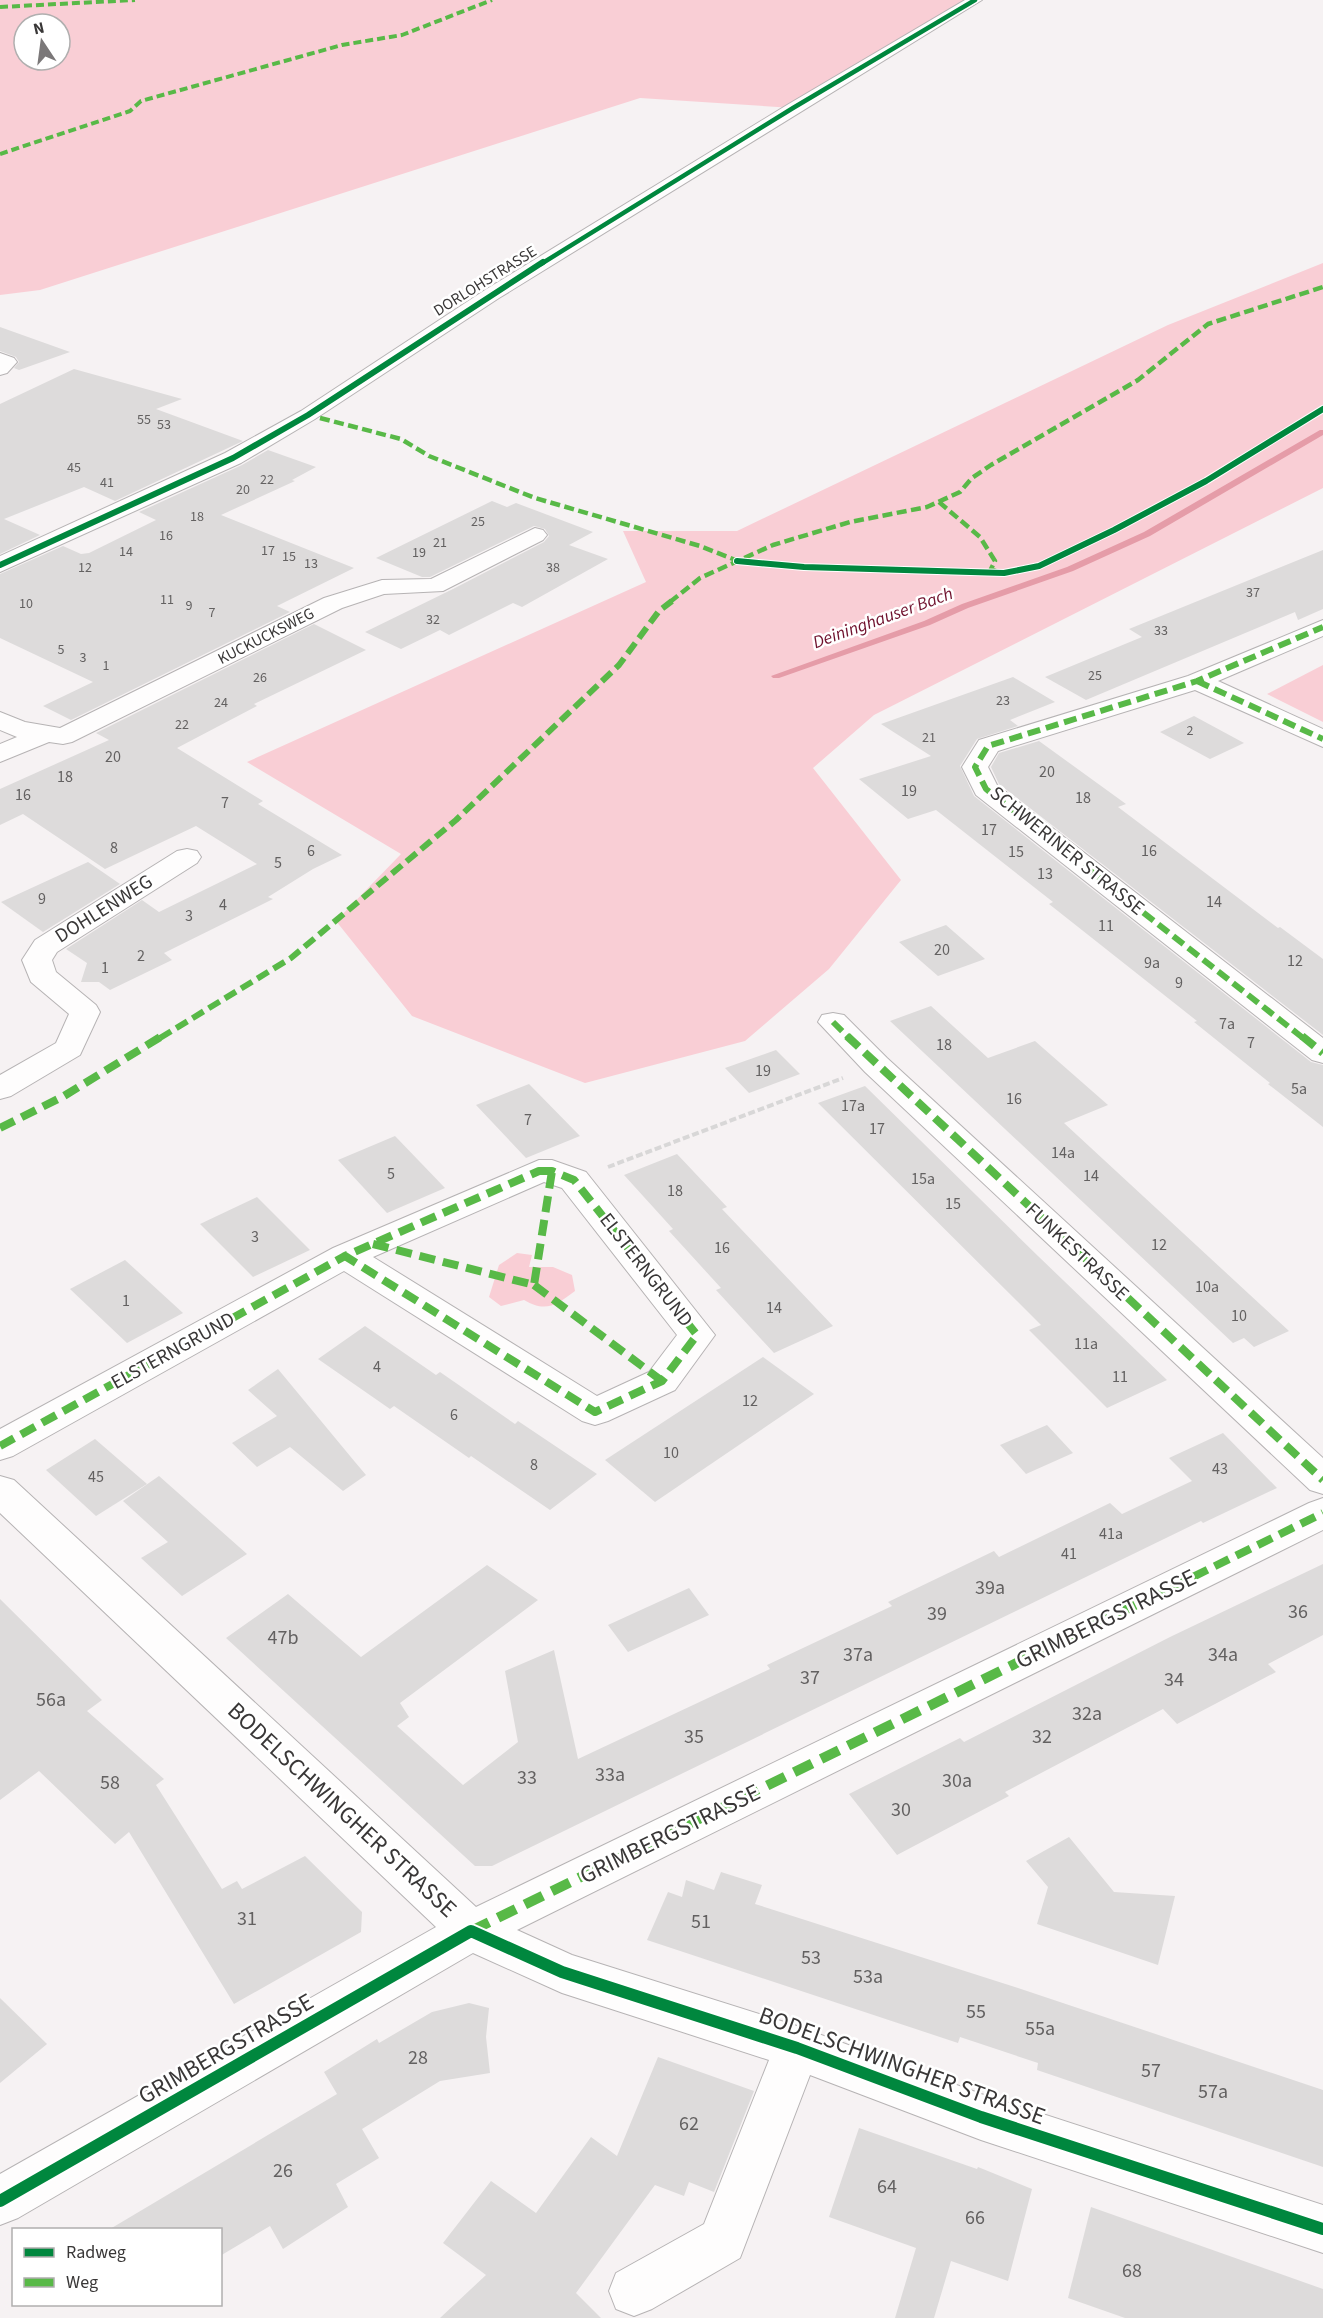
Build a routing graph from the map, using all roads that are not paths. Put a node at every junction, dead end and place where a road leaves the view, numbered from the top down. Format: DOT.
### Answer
graph roads {
  1 [pos="975,0"];
  2 [pos="0,359"];
  3 [pos="0,369"];
  4 [pos="535,535"];
  5 [pos="0,565"];
  6 [pos="1323,627"];
  7 [pos="1197,681"];
  8 [pos="0,720"];
  9 [pos="47,733"];
  10 [pos="1323,739"];
  11 [pos="0,754"];
  12 [pos="187,857"];
  13 [pos="833,1022"];
  14 [pos="1323,1053"];
  15 [pos="0,1089"];
  16 [pos="345,1256"];
  17 [pos="0,1446"];
  18 [pos="1323,1480"];
  19 [pos="0,1490"];
  20 [pos="1323,1512"];
  21 [pos="471,1931"];
  22 [pos="797,2048"];
  23 [pos="0,2201"];
  24 [pos="1323,2229"];
  25 [pos="634,2291"];
  1 -- 5 [label="street, DORLOHSTRASSE"];
  2 -- 3 [label="street"];
  4 -- 9 [label="street, KUCKUCKSWEG"];
  6 -- 7 [label="street, SCHWERINER STRASSE"];
  7 -- 10 [label="street"];
  7 -- 14 [label="street, SCHWERINER STRASSE"];
  8 -- 9 [label="street, KUCKUCKSWEG"];
  9 -- 11 [label="street"];
  12 -- 15 [label="street, DOHLENWEG"];
  13 -- 18 [label="street, FUNKESTRASSE"];
  16 -- 16 [label="street, ELSTERNGRUND"];
  16 -- 17 [label="street, ELSTERNGRUND"];
  19 -- 21 [label="street, BODELSCHWINGHER STRASSE"];
  20 -- 21 [label="street, GRIMBERGSTRASSE"];
  21 -- 22 [label="street, BODELSCHWINGHER STRASSE"];
  21 -- 23 [label="street, GRIMBERGSTRASSE"];
  22 -- 24 [label="street, BODELSCHWINGHER STRASSE"];
  22 -- 25 [label="street"];
}
